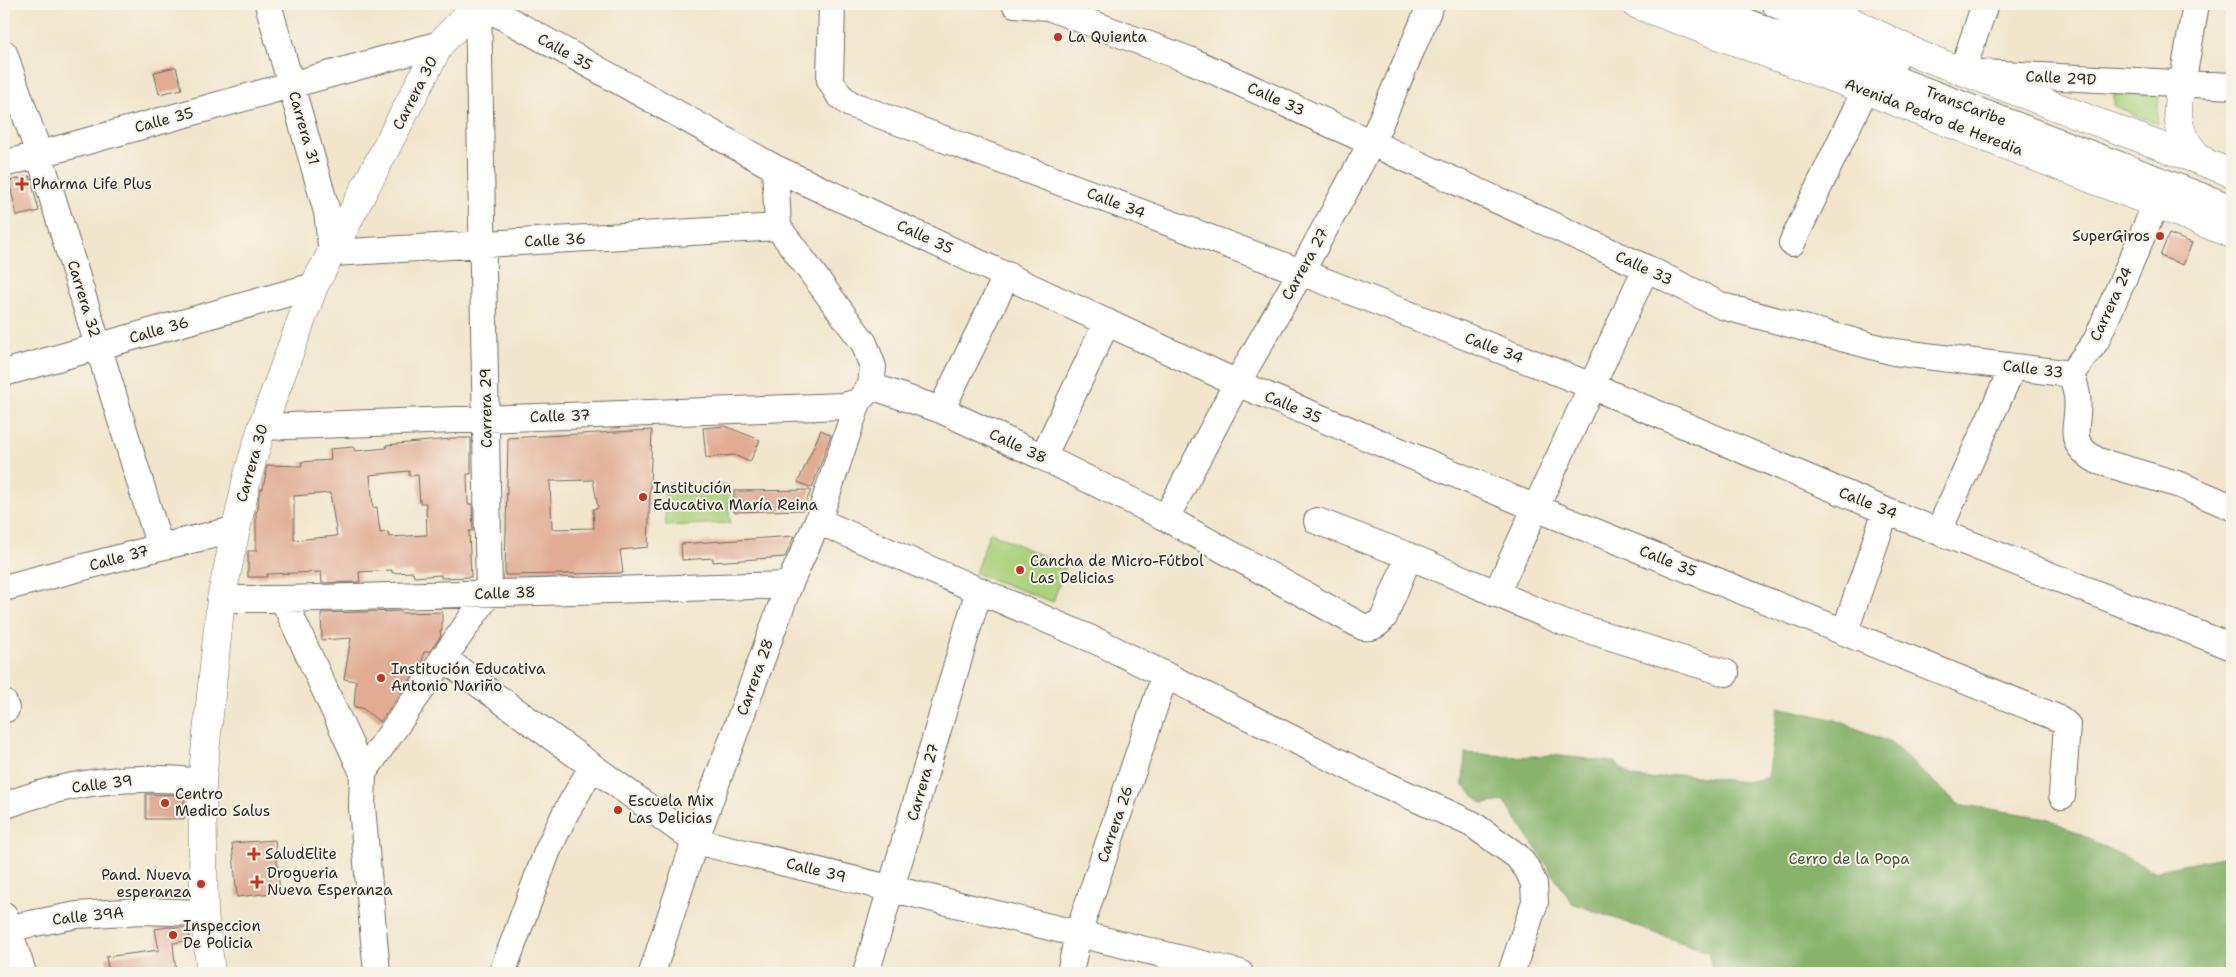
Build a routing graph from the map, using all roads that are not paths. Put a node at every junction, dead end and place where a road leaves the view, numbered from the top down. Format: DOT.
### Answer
graph roads {
  1 [pos="268,4"];
  2 [pos="478,4"];
  3 [pos="832,4"];
  4 [pos="1015,4"];
  5 [pos="1431,4"];
  6 [pos="1635,4"];
  7 [pos="1699,4"];
  8 [pos="1775,4"];
  9 [pos="1816,4"];
  10 [pos="1984,4"];
  11 [pos="2196,4"];
  12 [pos="1049,6"];
  13 [pos="440,44"];
  14 [pos="4,53"];
  15 [pos="1962,72"];
  16 [pos="291,85"];
  17 [pos="2182,85"];
  18 [pos="2232,86"];
  19 [pos="1865,90"];
  20 [pos="1372,142"];
  21 [pos="39,154"];
  22 [pos="4,164"];
  23 [pos="775,168"];
  24 [pos="2220,169"];
  25 [pos="2232,195"];
  26 [pos="2156,204"];
  27 [pos="2232,208"];
  28 [pos="778,227"];
  29 [pos="2232,234"];
  30 [pos="1792,243"];
  31 [pos="482,244"];
  32 [pos="332,253"];
  33 [pos="1646,268"];
  34 [pos="1301,272"];
  35 [pos="1007,275"];
  36 [pos="314,286"];
  37 [pos="1107,322"];
  38 [pos="98,346"];
  39 [pos="2013,367"];
  40 [pos="4,373"];
  41 [pos="2071,374"];
  42 [pos="1237,383"];
  43 [pos="1592,386"];
  44 [pos="865,394"];
  45 [pos="941,410"];
  46 [pos="486,418"];
  47 [pos="262,427"];
  48 [pos="1043,457"];
  49 [pos="2232,507"];
  50 [pos="1536,508"];
  51 [pos="1886,511"];
  52 [pos="1166,518"];
  53 [pos="818,521"];
  54 [pos="1317,521"];
  55 [pos="234,530"];
  56 [pos="1939,530"];
  57 [pos="160,547"];
  58 [pos="1409,556"];
  59 [pos="789,585"];
  60 [pos="4,588"];
  61 [pos="979,590"];
  62 [pos="489,593"];
  63 [pos="1496,594"];
  64 [pos="221,599"];
  65 [pos="283,599"];
  66 [pos="1845,632"];
  67 [pos="2232,647"];
  68 [pos="443,658"];
  69 [pos="1726,673"];
  70 [pos="1165,676"];
  71 [pos="592,767"];
  72 [pos="363,773"];
  73 [pos="202,782"];
  74 [pos="2062,796"];
  75 [pos="4,806"];
  76 [pos="695,841"];
  77 [pos="892,889"];
  78 [pos="204,913"];
  79 [pos="5,924"];
  80 [pos="1078,934"];
  81 [pos="23,973"];
  82 [pos="211,973"];
  83 [pos="377,973"];
  84 [pos="502,973"];
  85 [pos="652,973"];
  86 [pos="866,973"];
  87 [pos="1070,973"];
  88 [pos="1240,973"];
  89 [pos="1510,973"];
  1 -- 16 [label="street, Carrera 31"];
  2 -- 13 [label="main road, Carrera 30"];
  2 -- 23 [label="street, Calle 35"];
  2 -- 31 [label="street, Carrera 29"];
  3 -- 34 [label="street, Calle 34"];
  4 -- 12 [label="street, Calle 33"];
  5 -- 20 [label="street, Carrera 27"];
  6 -- 19 [label="main road, Avenida Pedro de Heredia"];
  7 -- 27 [label="street, TransCaribe"];
  8 -- 25 [label="street, TransCaribe"];
  9 -- 15 [label="main road"];
  10 -- 15 [label="street"];
  11 -- 17 [label="street"];
  12 -- 20 [label="street, Calle 33"];
  13 -- 16 [label="street, Calle 35"];
  13 -- 32 [label="main road, Carrera 30"];
  14 -- 21 [label="street, Carrera 32"];
  15 -- 17 [label="street, Calle 29D"];
  15 -- 24 [label="main road"];
  16 -- 21 [label="street, Calle 35"];
  16 -- 32 [label="street, Carrera 31"];
  17 -- 18 [label="street, Calle 29D"];
  17 -- 24 [label="main road"];
  19 -- 26 [label="main road, Avenida Pedro de Heredia"];
  19 -- 30 [label="street"];
  20 -- 33 [label="street, Calle 33"];
  20 -- 34 [label="street, Carrera 27"];
  21 -- 22 [label="street, Calle 35"];
  21 -- 38 [label="street, Carrera 32"];
  23 -- 28 [label="street"];
  23 -- 35 [label="street, Calle 35"];
  26 -- 29 [label="main road, Avenida Pedro de Heredia"];
  26 -- 41 [label="street, Carrera 24"];
  28 -- 31 [label="street, Calle 36"];
  28 -- 44 [label="street"];
  31 -- 32 [label="street, Calle 36"];
  31 -- 46 [label="street, Carrera 29"];
  32 -- 36 [label="main road, Carrera 30"];
  33 -- 39 [label="street, Calle 33"];
  33 -- 43 [label="street"];
  34 -- 42 [label="street, Carrera 27"];
  34 -- 43 [label="street, Calle 34"];
  35 -- 37 [label="street, Calle 35"];
  35 -- 45 [label="street"];
  36 -- 38 [label="street, Calle 36"];
  36 -- 47 [label="main road, Carrera 30"];
  37 -- 42 [label="street, Calle 35"];
  37 -- 48 [label="street"];
  38 -- 40 [label="street, Calle 36"];
  38 -- 57 [label="street, Carrera 32"];
  39 -- 41 [label="street, Calle 33"];
  39 -- 56 [label="street"];
  41 -- 49 [label="street, Calle 33"];
  42 -- 50 [label="street, Calle 35"];
  42 -- 52 [label="street, Carrera 27"];
  43 -- 50 [label="street"];
  43 -- 51 [label="street, Calle 34"];
  44 -- 45 [label="street, Calle 38"];
  44 -- 46 [label="street, Calle 37"];
  44 -- 53 [label="street, Carrera 28"];
  45 -- 48 [label="street, Calle 38"];
  46 -- 47 [label="street, Calle 37"];
  46 -- 62 [label="street, Carrera 29"];
  47 -- 55 [label="main road, Carrera 30"];
  48 -- 52 [label="street, Calle 38"];
  50 -- 63 [label="street"];
  50 -- 66 [label="street, Calle 35"];
  51 -- 56 [label="street, Calle 34"];
  51 -- 66 [label="street"];
  52 -- 58 [label="street, Calle 38"];
  53 -- 59 [label="street, Carrera 28"];
  53 -- 61 [label="street"];
  54 -- 58 [label="street"];
  55 -- 57 [label="street, Calle 37"];
  55 -- 64 [label="main road, Carrera 30"];
  56 -- 67 [label="street, Calle 34"];
  57 -- 60 [label="street, Calle 37"];
  58 -- 63 [label="street"];
  59 -- 62 [label="street, Calle 38"];
  59 -- 76 [label="street, Carrera 28"];
  61 -- 70 [label="street"];
  61 -- 77 [label="street, Carrera 27"];
  62 -- 65 [label="street, Calle 38"];
  62 -- 68 [label="street"];
  63 -- 69 [label="street"];
  64 -- 65 [label="street, Calle 38"];
  64 -- 73 [label="main road, Carrera 30"];
  65 -- 72 [label="street"];
  66 -- 74 [label="street, Calle 35"];
  68 -- 71 [label="street, Calle 39"];
  68 -- 72 [label="street"];
  70 -- 80 [label="street, Carrera 26"];
  70 -- 89 [label="street"];
  71 -- 76 [label="street, Calle 39"];
  71 -- 84 [label="street"];
  72 -- 83 [label="street"];
  73 -- 75 [label="street, Calle 39"];
  73 -- 78 [label="main road, Carrera 30"];
  76 -- 77 [label="street, Calle 39"];
  76 -- 85 [label="street, Carrera 28"];
  77 -- 80 [label="street, Calle 39"];
  77 -- 86 [label="street, Carrera 27"];
  78 -- 79 [label="street, Calle 39A"];
  78 -- 82 [label="main road, Carrera 30"];
  79 -- 81 [label="street"];
  80 -- 87 [label="street, Carrera 26"];
  80 -- 88 [label="street, Calle 39"];
}
